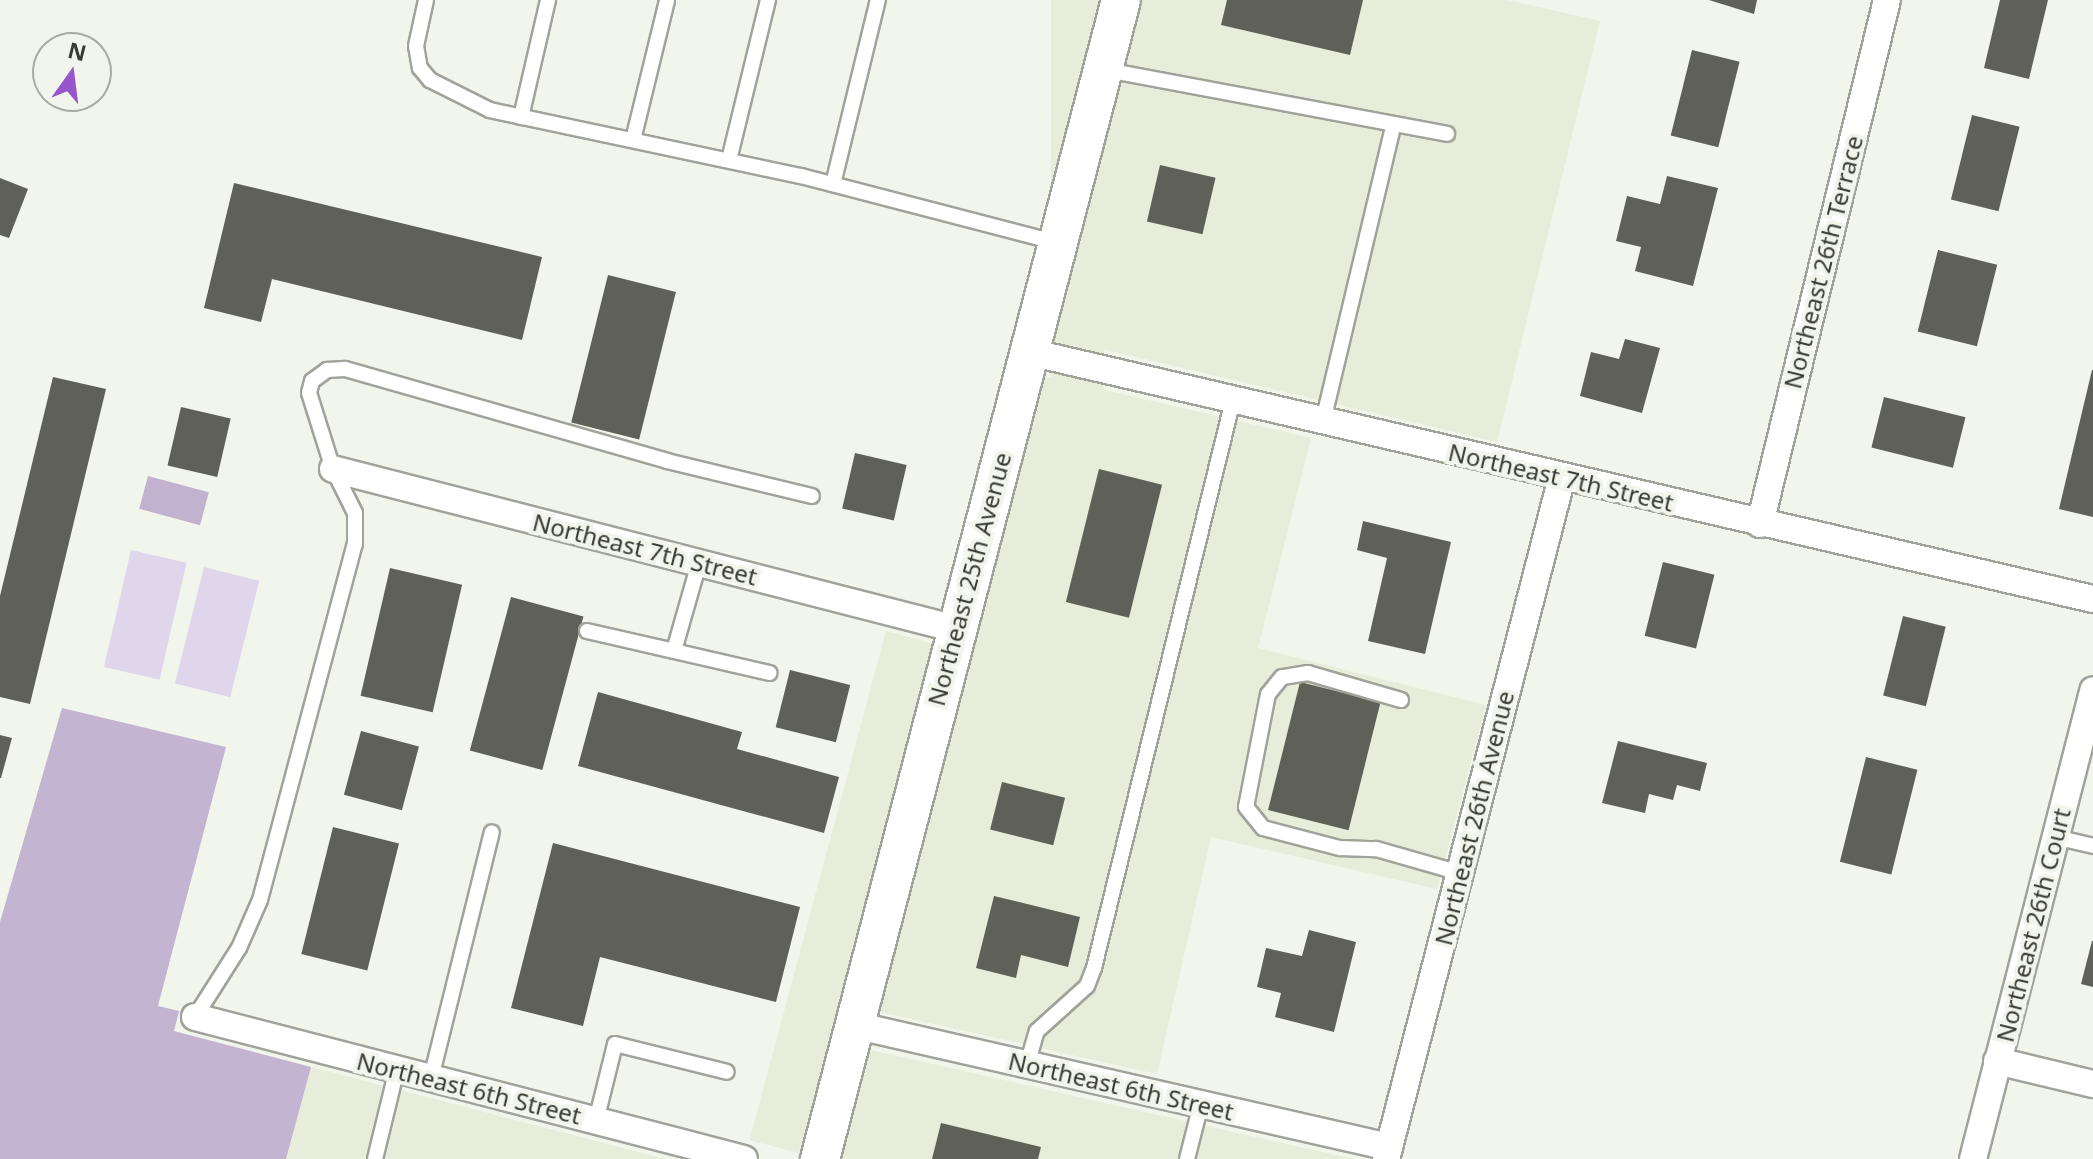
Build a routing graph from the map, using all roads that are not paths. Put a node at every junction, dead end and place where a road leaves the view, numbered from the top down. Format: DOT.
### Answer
graph roads {
  1 [pos="426,0"];
  2 [pos="548,0"];
  3 [pos="667,0"];
  4 [pos="768,0"];
  5 [pos="878,0"];
  6 [pos="1121,0"];
  7 [pos="1887,0"];
  8 [pos="1103,69"];
  9 [pos="521,117"];
  10 [pos="1394,124"];
  11 [pos="1447,134"];
  12 [pos="633,140"];
  13 [pos="729,160"];
  14 [pos="833,184"];
  15 [pos="1058,243"];
  16 [pos="1029,352"];
  17 [pos="1233,400"];
  18 [pos="1323,421"];
  19 [pos="333,469"];
  20 [pos="1562,477"];
  21 [pos="812,496"];
  22 [pos="1760,524"];
  23 [pos="699,563"];
  24 [pos="2093,599"];
  25 [pos="956,629"];
  26 [pos="587,631"];
  27 [pos="674,651"];
  28 [pos="769,673"];
  29 [pos="2093,690"];
  30 [pos="1401,700"];
  31 [pos="492,832"];
  32 [pos="2055,837"];
  33 [pos="2093,846"];
  34 [pos="1460,873"];
  35 [pos="195,1017"];
  36 [pos="854,1025"];
  37 [pos="1997,1061"];
  38 [pos="1027,1065"];
  39 [pos="397,1069"];
  40 [pos="727,1072"];
  41 [pos="431,1078"];
  42 [pos="2093,1084"];
  43 [pos="1201,1104"];
  44 [pos="596,1121"];
  45 [pos="1388,1153"];
  46 [pos="375,1159"];
  47 [pos="744,1159"];
  48 [pos="820,1159"];
  49 [pos="1187,1159"];
  50 [pos="1973,1159"];
  1 -- 9 [label="lane"];
  2 -- 9 [label="lane"];
  3 -- 12 [label="lane"];
  4 -- 13 [label="lane"];
  5 -- 14 [label="lane"];
  6 -- 8 [label="main road, Northeast 25th Avenue"];
  7 -- 22 [label="street, Northeast 26th Terrace"];
  8 -- 10 [label="lane"];
  8 -- 15 [label="main road, Northeast 25th Avenue"];
  9 -- 12 [label="lane"];
  10 -- 11 [label="lane"];
  10 -- 18 [label="lane"];
  12 -- 13 [label="lane"];
  13 -- 14 [label="lane"];
  14 -- 15 [label="lane"];
  15 -- 16 [label="main road, Northeast 25th Avenue"];
  16 -- 17 [label="street, Northeast 7th Street"];
  16 -- 25 [label="main road, Northeast 25th Avenue"];
  17 -- 18 [label="street, Northeast 7th Street"];
  17 -- 38 [label="lane"];
  18 -- 20 [label="street, Northeast 7th Street"];
  19 -- 21 [label="lane"];
  19 -- 23 [label="street, Northeast 7th Street"];
  19 -- 35 [label="lane"];
  20 -- 22 [label="street, Northeast 7th Street"];
  20 -- 34 [label="street, Northeast 26th Avenue"];
  22 -- 24 [label="street, Northeast 7th Street"];
  23 -- 25 [label="street, Northeast 7th Street"];
  23 -- 27 [label="lane"];
  25 -- 36 [label="main road, Northeast 25th Avenue"];
  26 -- 27 [label="lane"];
  27 -- 28 [label="lane"];
  29 -- 32 [label="street, Northeast 26th Court"];
  30 -- 34 [label="lane"];
  31 -- 41 [label="lane"];
  32 -- 33 [label="lane"];
  32 -- 37 [label="street, Northeast 26th Court"];
  34 -- 45 [label="street, Northeast 26th Avenue"];
  35 -- 39 [label="street, Northeast 6th Street"];
  36 -- 38 [label="street, Northeast 6th Street"];
  36 -- 48 [label="main road, Northeast 25th Avenue"];
  37 -- 42 [label="street"];
  37 -- 50 [label="street, Northeast 26th Court"];
  38 -- 43 [label="street, Northeast 6th Street"];
  39 -- 41 [label="street, Northeast 6th Street"];
  39 -- 46 [label="lane"];
  40 -- 44 [label="lane"];
  41 -- 44 [label="street, Northeast 6th Street"];
  43 -- 45 [label="street, Northeast 6th Street"];
  43 -- 49 [label="lane"];
  44 -- 47 [label="street, Northeast 6th Street"];
}
